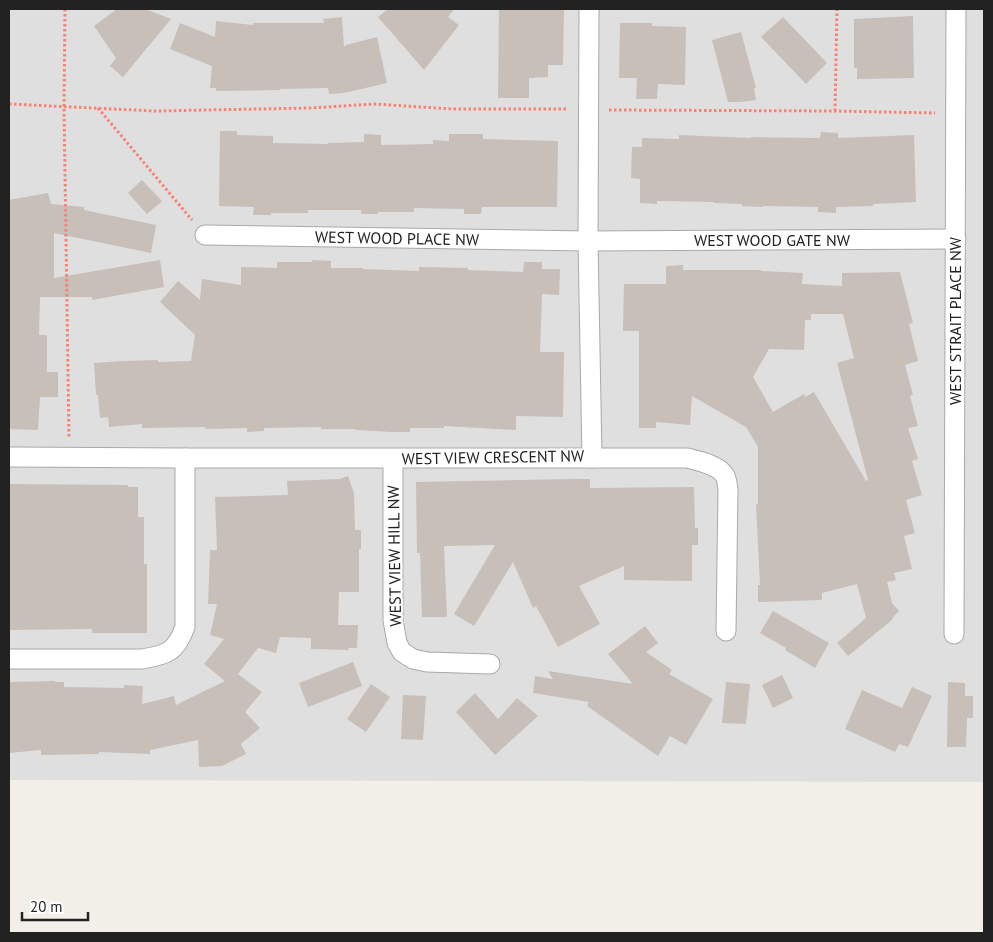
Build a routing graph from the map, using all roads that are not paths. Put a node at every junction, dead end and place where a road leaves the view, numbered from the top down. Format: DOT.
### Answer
graph roads {
  1 [pos="589,9"];
  2 [pos="956,9"];
  3 [pos="205,235"];
  4 [pos="956,239"];
  5 [pos="588,241"];
  6 [pos="9,457"];
  7 [pos="185,458"];
  8 [pos="592,458"];
  9 [pos="392,459"];
  10 [pos="726,631"];
  11 [pos="954,634"];
  12 [pos="9,659"];
  13 [pos="490,664"];
  1 -- 5 [label="street, WEST VIEW CRESCENT NW"];
  2 -- 4 [label="street, WEST STRAIT PLACE NW"];
  3 -- 5 [label="street, WEST WOOD PLACE NW"];
  4 -- 5 [label="street, WEST WOOD GATE NW"];
  4 -- 11 [label="street, WEST STRAIT PLACE NW"];
  5 -- 8 [label="street, WEST VIEW CRESCENT NW"];
  6 -- 7 [label="street, WEST VIEW CRESCENT NW"];
  7 -- 9 [label="street, WEST VIEW CRESCENT NW"];
  7 -- 12 [label="street"];
  8 -- 9 [label="street, WEST VIEW CRESCENT NW"];
  8 -- 10 [label="street"];
  9 -- 13 [label="street, WEST VIEW HILL NW"];
}
